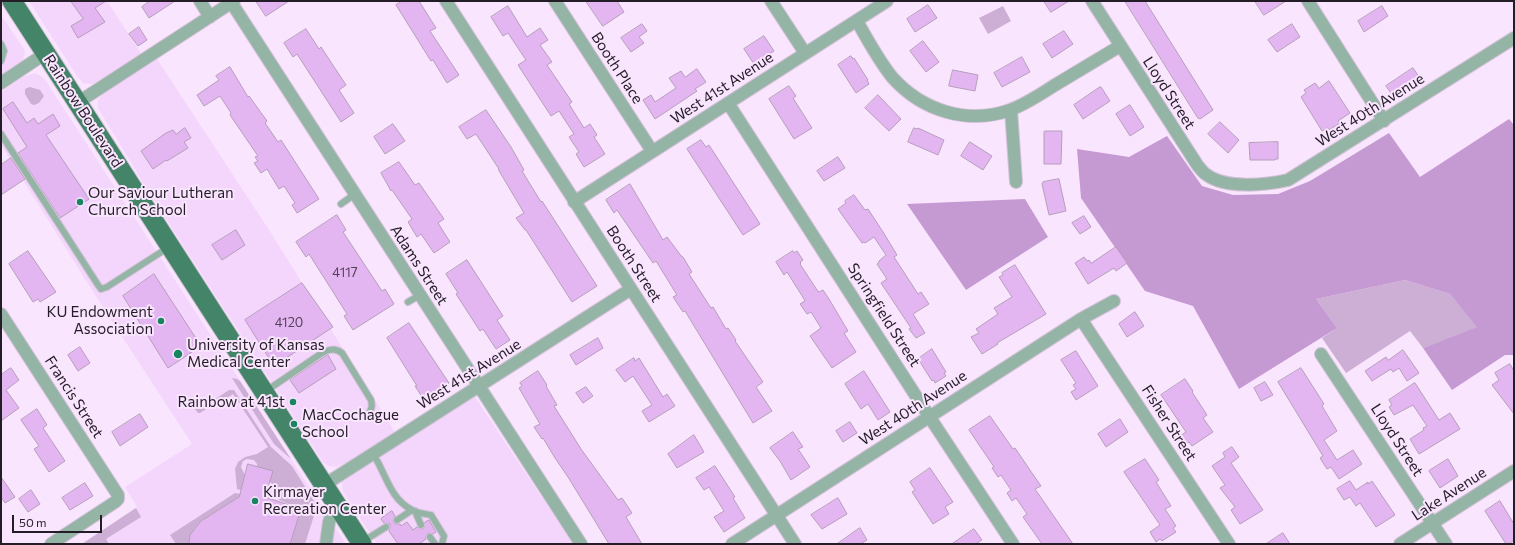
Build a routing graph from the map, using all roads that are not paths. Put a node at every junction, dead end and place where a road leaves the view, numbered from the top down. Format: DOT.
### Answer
graph roads {
  1 [pos="12,1"];
  2 [pos="200,1"];
  3 [pos="446,1"];
  4 [pos="555,1"];
  5 [pos="771,1"];
  6 [pos="1092,1"];
  7 [pos="1308,1"];
  8 [pos="232,2"];
  9 [pos="884,2"];
  10 [pos="210,16"];
  11 [pos="857,21"];
  12 [pos="1514,38"];
  13 [pos="1,44"];
  14 [pos="1120,46"];
  15 [pos="46,53"];
  16 [pos="805,53"];
  17 [pos="1,61"];
  18 [pos="1,83"];
  19 [pos="77,103"];
  20 [pos="728,103"];
  21 [pos="1012,110"];
  22 [pos="1384,121"];
  23 [pos="1,134"];
  24 [pos="652,151"];
  25 [pos="1016,182"];
  26 [pos="1235,183"];
  27 [pos="355,194"];
  28 [pos="574,202"];
  29 [pos="341,204"];
  30 [pos="170,246"];
  31 [pos="631,289"];
  32 [pos="420,295"];
  33 [pos="1114,301"];
  34 [pos="408,302"];
  35 [pos="1,314"];
  36 [pos="1081,319"];
  37 [pos="1321,354"];
  38 [pos="479,387"];
  39 [pos="264,392"];
  40 [pos="364,417"];
  41 [pos="930,417"];
  42 [pos="373,454"];
  43 [pos="1514,471"];
  44 [pos="324,485"];
  45 [pos="336,503"];
  46 [pos="413,511"];
  47 [pos="776,515"];
  48 [pos="397,520"];
  49 [pos="1433,523"];
  50 [pos="421,525"];
  51 [pos="386,527"];
  52 [pos="430,537"];
  53 [pos="361,543"];
  54 [pos="578,543"];
  55 [pos="51,544"];
  56 [pos="326,544"];
  57 [pos="435,544"];
  58 [pos="442,544"];
  59 [pos="732,544"];
  60 [pos="795,544"];
  61 [pos="1013,544"];
  62 [pos="1229,544"];
  63 [pos="1400,544"];
  64 [pos="1446,544"];
  1 -- 15 [label="main road, Rainbow Boulevard"];
  2 -- 10 [label="street"];
  3 -- 28 [label="street, Booth Street"];
  4 -- 24 [label="street, Booth Place"];
  5 -- 16 [label="street"];
  6 -- 14 [label="street, Lloyd Street"];
  7 -- 22 [label="street"];
  8 -- 10 [label="street"];
  8 -- 27 [label="street, Adams Street"];
  9 -- 11 [label="street, West 41st Avenue"];
  10 -- 19 [label="street"];
  11 -- 16 [label="street, West 41st Avenue"];
  11 -- 21 [label="street"];
  12 -- 22 [label="street, West 40th Avenue"];
  13 -- 17 [label="lane"];
  14 -- 21 [label="street"];
  14 -- 26 [label="street, Lloyd Street"];
  15 -- 18 [label="street"];
  15 -- 19 [label="main road, Rainbow Boulevard"];
  16 -- 20 [label="street, West 41st Avenue"];
  19 -- 30 [label="main road, Rainbow Boulevard"];
  20 -- 24 [label="street, West 41st Avenue"];
  20 -- 41 [label="street, Springfield Street"];
  21 -- 25 [label="street"];
  22 -- 26 [label="street, West 40th Avenue"];
  23 -- 30 [label="lane"];
  24 -- 28 [label="street, West 41st Avenue"];
  27 -- 29 [label="lane"];
  27 -- 32 [label="street, Adams Street"];
  28 -- 31 [label="street, Booth Street"];
  30 -- 39 [label="main road, Rainbow Boulevard"];
  31 -- 38 [label="street, West 41st Avenue"];
  31 -- 47 [label="street, Booth Street"];
  32 -- 34 [label="lane"];
  32 -- 38 [label="street, Adams Street"];
  33 -- 36 [label="street, West 40th Avenue"];
  35 -- 55 [label="street, Francis Street"];
  36 -- 41 [label="street, West 40th Avenue"];
  36 -- 62 [label="street, Fisher Street"];
  37 -- 49 [label="street, Lloyd Street"];
  38 -- 42 [label="street, West 41st Avenue"];
  38 -- 54 [label="street, Adams Street"];
  39 -- 40 [label="lane"];
  39 -- 44 [label="main road, Rainbow Boulevard"];
  41 -- 47 [label="street, West 40th Avenue"];
  41 -- 61 [label="street, Springfield Street"];
  42 -- 44 [label="street, West 41st Avenue"];
  42 -- 46 [label="lane"];
  43 -- 49 [label="street, Lake Avenue"];
  44 -- 45 [label="main road, Rainbow Boulevard"];
  45 -- 53 [label="main road, Rainbow Boulevard"];
  45 -- 56 [label="street"];
  46 -- 48 [label="lane"];
  46 -- 50 [label="lane"];
  46 -- 58 [label="lane"];
  47 -- 59 [label="street, West 40th Avenue"];
  47 -- 60 [label="street, Booth Street"];
  49 -- 63 [label="street, Lake Avenue"];
  49 -- 64 [label="street, Lloyd Street"];
  51 -- 53 [label="lane"];
  52 -- 57 [label="lane"];
}
